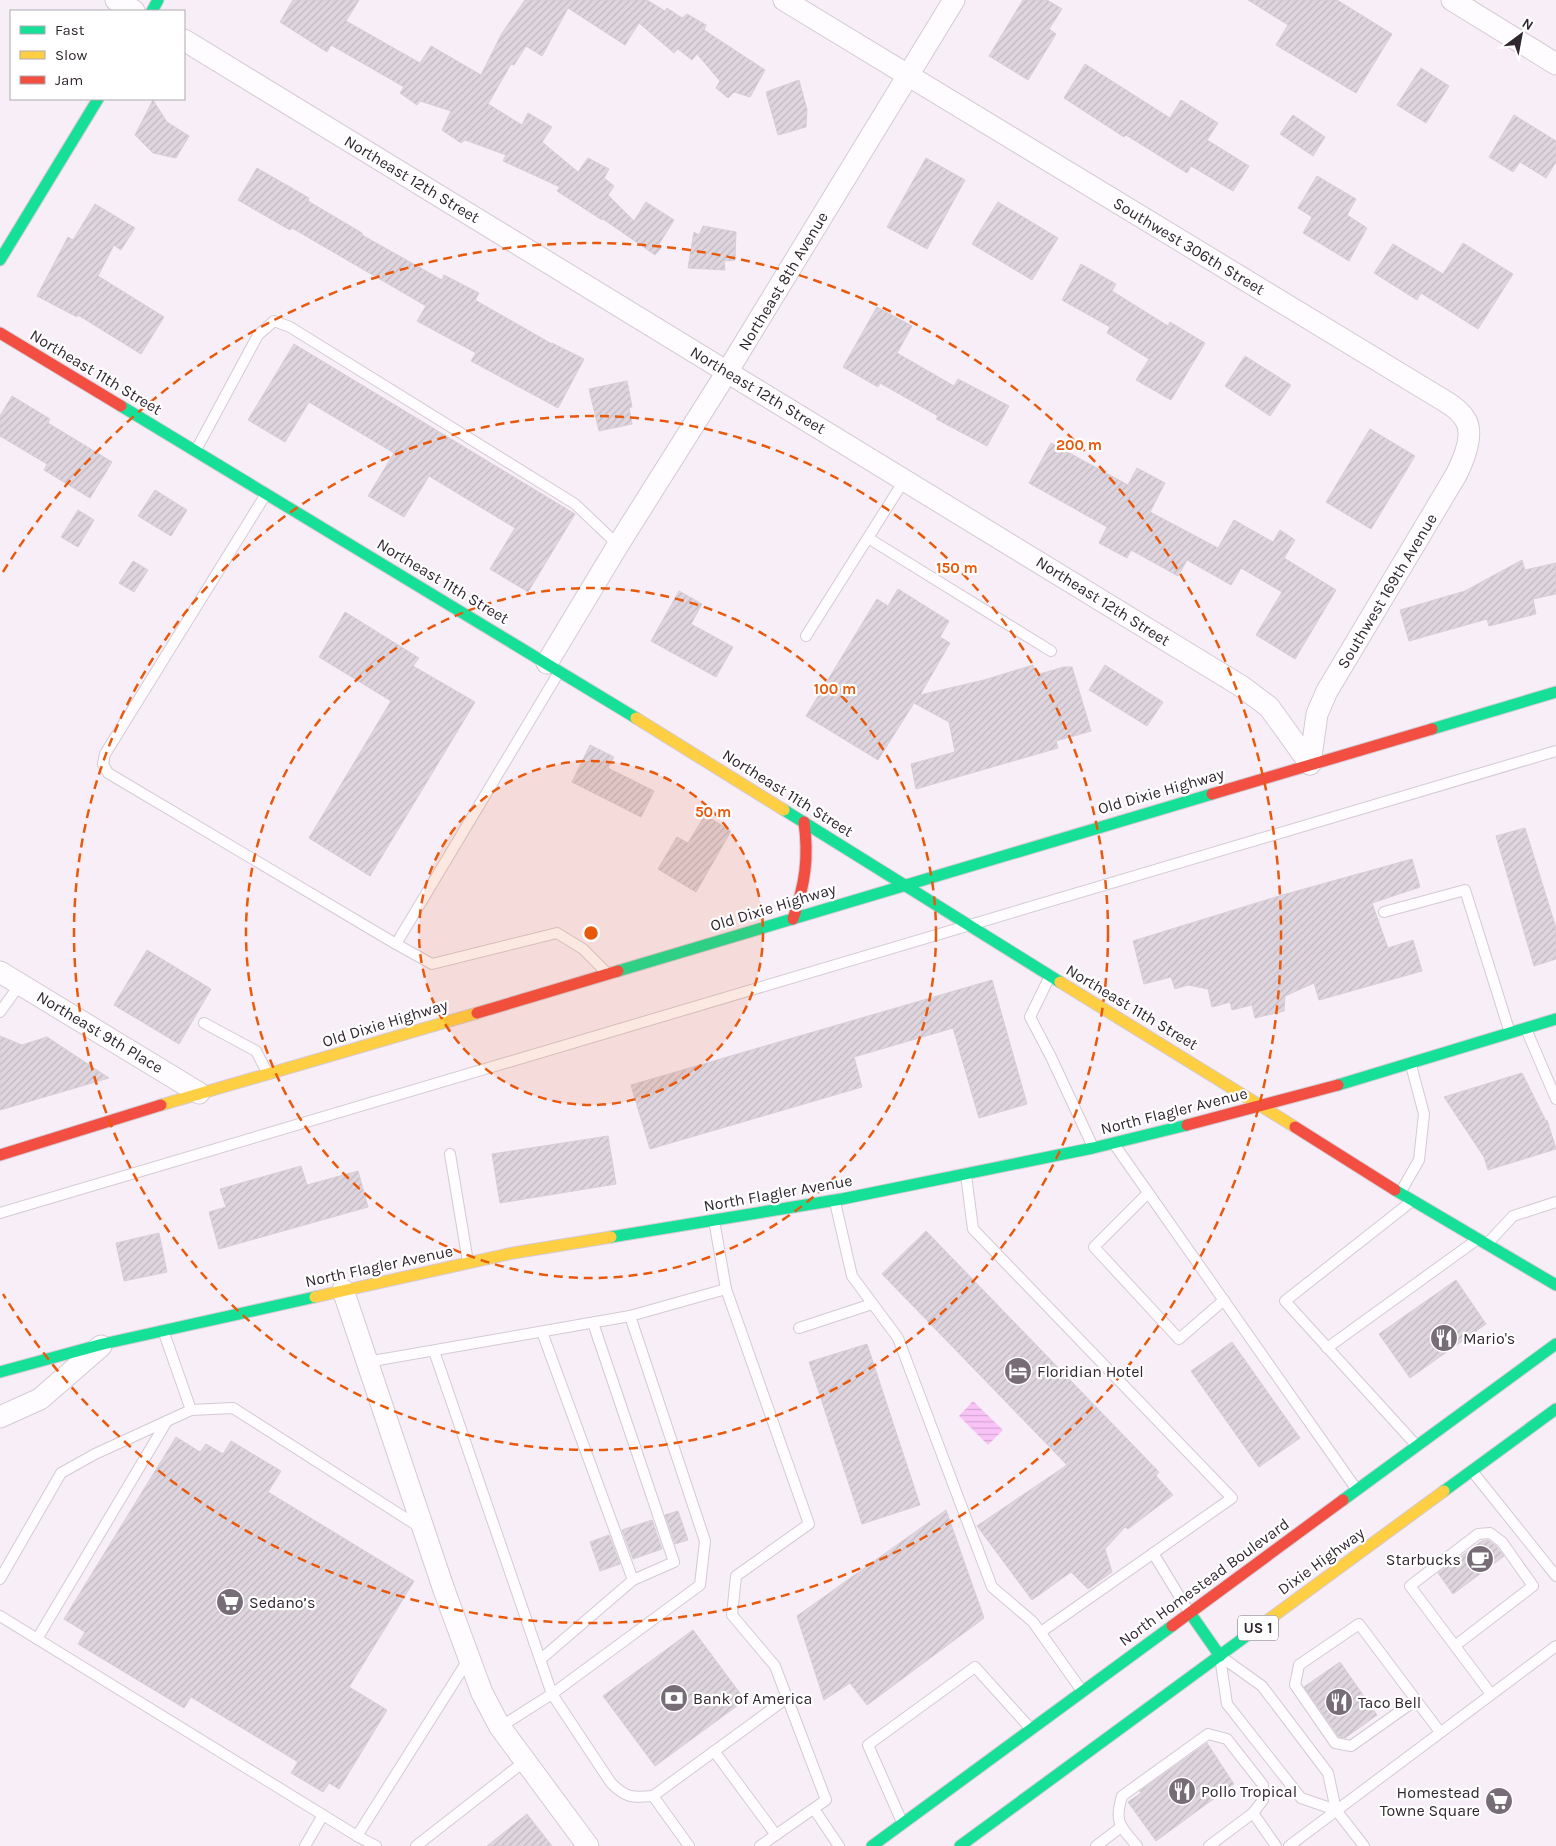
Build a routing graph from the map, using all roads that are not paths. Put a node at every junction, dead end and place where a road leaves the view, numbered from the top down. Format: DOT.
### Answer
graph roads {
  1 [pos="116,0"];
  2 [pos="784,0"];
  3 [pos="954,0"];
  4 [pos="1452,0"];
  5 [pos="132,10"];
  6 [pos="185,41"];
  7 [pos="1556,64"];
  8 [pos="908,75"];
  9 [pos="97,100"];
  10 [pos="0,260"];
  11 [pos="0,333"];
  12 [pos="727,372"];
  13 [pos="1467,420"];
  14 [pos="195,451"];
  15 [pos="905,480"];
  16 [pos="266,493"];
  17 [pos="868,538"];
  18 [pos="618,545"];
  19 [pos="806,636"];
  20 [pos="1051,651"];
  21 [pos="554,667"];
  22 [pos="1556,692"];
  23 [pos="1556,751"];
  24 [pos="1310,764"];
  25 [pos="804,822"];
  26 [pos="905,884"];
  27 [pos="1384,912"];
  28 [pos="792,919"];
  29 [pos="969,926"];
  30 [pos="396,944"];
  31 [pos="0,972"];
  32 [pos="607,974"];
  33 [pos="1050,976"];
  34 [pos="20,984"];
  35 [pos="0,1012"];
  36 [pos="1556,1019"];
  37 [pos="204,1023"];
  38 [pos="1526,1028"];
  39 [pos="1510,1033"];
  40 [pos="1411,1064"];
  41 [pos="268,1075"];
  42 [pos="199,1093"];
  43 [pos="1556,1099"];
  44 [pos="1262,1106"];
  45 [pos="1113,1143"];
  46 [pos="1093,1148"];
  47 [pos="450,1154"];
  48 [pos="0,1155"];
  49 [pos="966,1174"];
  50 [pos="1148,1193"];
  51 [pos="1400,1193"];
  52 [pos="1413,1200"];
  53 [pos="834,1201"];
  54 [pos="1556,1202"];
  55 [pos="0,1213"];
  56 [pos="714,1220"];
  57 [pos="1483,1241"];
  58 [pos="468,1263"];
  59 [pos="1556,1285"];
  60 [pos="726,1289"];
  61 [pos="343,1290"];
  62 [pos="1224,1300"];
  63 [pos="872,1304"];
  64 [pos="630,1316"];
  65 [pos="593,1323"];
  66 [pos="799,1328"];
  67 [pos="163,1331"];
  68 [pos="542,1332"];
  69 [pos="103,1344"];
  70 [pos="1556,1344"];
  71 [pos="1327,1348"];
  72 [pos="434,1351"];
  73 [pos="367,1362"];
  74 [pos="0,1372"];
  75 [pos="191,1410"];
  76 [pos="1556,1410"];
  77 [pos="0,1417"];
  78 [pos="167,1421"];
  79 [pos="1417,1446"];
  80 [pos="1472,1471"];
  81 [pos="1357,1490"];
  82 [pos="424,1530"];
  83 [pos="1153,1553"];
  84 [pos="1556,1576"];
  85 [pos="0,1579"];
  86 [pos="633,1580"];
  87 [pos="1190,1612"];
  88 [pos="0,1616"];
  89 [pos="1041,1632"];
  90 [pos="37,1638"];
  91 [pos="1456,1646"];
  92 [pos="1556,1646"];
  93 [pos="1220,1656"];
  94 [pos="469,1659"];
  95 [pos="541,1659"];
  96 [pos="1082,1692"];
  97 [pos="552,1694"];
  98 [pos="1491,1694"];
  99 [pos="787,1698"];
  100 [pos="1416,1700"];
  101 [pos="500,1727"];
  102 [pos="1031,1729"];
  103 [pos="1440,1732"];
  104 [pos="714,1751"];
  105 [pos="525,1761"];
  106 [pos="653,1796"];
  107 [pos="814,1808"];
  108 [pos="1336,1810"];
  109 [pos="1252,1813"];
  110 [pos="323,1815"];
  111 [pos="903,1823"];
  112 [pos="1121,1827"];
  113 [pos="357,1836"];
  114 [pos="773,1840"];
  115 [pos="305,1846"];
  116 [pos="376,1846"];
  117 [pos="416,1846"];
  118 [pos="588,1846"];
  119 [pos="689,1846"];
  120 [pos="760,1846"];
  121 [pos="838,1846"];
  122 [pos="872,1846"];
  123 [pos="960,1846"];
  124 [pos="1096,1846"];
  125 [pos="1137,1846"];
  126 [pos="1210,1846"];
  127 [pos="1276,1846"];
  128 [pos="1289,1846"];
  129 [pos="1364,1846"];
  1 -- 5 [label="street"];
  2 -- 8 [label="street, Southwest 306th Street"];
  3 -- 8 [label="street, Northeast 8th Avenue"];
  4 -- 7 [label="street"];
  6 -- 12 [label="street, Northeast 12th Street"];
  8 -- 12 [label="street, Northeast 8th Avenue"];
  8 -- 13 [label="street, Southwest 306th Street"];
  9 -- 10 [label="main road"];
  11 -- 14 [label="main road, Northeast 11th Street"];
  12 -- 15 [label="street, Northeast 12th Street"];
  12 -- 18 [label="street, Northeast 8th Avenue"];
  13 -- 24 [label="street, Southwest 169th Avenue"];
  14 -- 16 [label="main road, Northeast 11th Street"];
  14 -- 18 [label="lane"];
  15 -- 17 [label="lane"];
  15 -- 24 [label="street, Northeast 12th Street"];
  16 -- 21 [label="main road, Northeast 11th Street"];
  16 -- 30 [label="lane"];
  17 -- 19 [label="lane"];
  17 -- 20 [label="lane"];
  18 -- 21 [label="street, Northeast 8th Avenue"];
  21 -- 25 [label="main road, Northeast 11th Street"];
  21 -- 30 [label="lane"];
  22 -- 24 [label="main road, Old Dixie Highway"];
  23 -- 29 [label="lane"];
  24 -- 26 [label="main road, Old Dixie Highway"];
  25 -- 26 [label="main road, Northeast 11th Street"];
  25 -- 28 [label="main road"];
  26 -- 28 [label="main road, Old Dixie Highway"];
  26 -- 29 [label="main road, Northeast 11th Street"];
  27 -- 39 [label="lane"];
  28 -- 32 [label="main road, Old Dixie Highway"];
  29 -- 33 [label="main road, Northeast 11th Street"];
  29 -- 55 [label="lane"];
  30 -- 32 [label="lane"];
  31 -- 34 [label="street, Northeast 9th Place"];
  32 -- 41 [label="main road, Old Dixie Highway"];
  33 -- 44 [label="main road, Northeast 11th Street"];
  33 -- 46 [label="lane"];
  34 -- 35 [label="lane"];
  34 -- 42 [label="street, Northeast 9th Place"];
  36 -- 38 [label="main road, North Flagler Avenue"];
  37 -- 41 [label="lane"];
  38 -- 39 [label="main road, North Flagler Avenue"];
  38 -- 43 [label="lane"];
  39 -- 40 [label="main road, North Flagler Avenue"];
  40 -- 44 [label="main road, North Flagler Avenue"];
  40 -- 51 [label="lane"];
  41 -- 42 [label="main road, Old Dixie Highway"];
  42 -- 48 [label="main road, Old Dixie Highway"];
  44 -- 45 [label="main road, North Flagler Avenue"];
  44 -- 51 [label="main road, Northeast 11th Street"];
  45 -- 46 [label="main road, North Flagler Avenue"];
  45 -- 50 [label="lane"];
  46 -- 49 [label="main road, North Flagler Avenue"];
  47 -- 58 [label="lane"];
  49 -- 53 [label="main road, North Flagler Avenue"];
  49 -- 83 [label="lane"];
  50 -- 62 [label="lane"];
  50 -- 62 [label="lane"];
  51 -- 52 [label="main road, Northeast 11th Street"];
  52 -- 57 [label="main road, Northeast 11th Street"];
  52 -- 71 [label="lane"];
  53 -- 56 [label="main road, North Flagler Avenue"];
  53 -- 63 [label="lane"];
  54 -- 57 [label="lane"];
  56 -- 58 [label="main road, North Flagler Avenue"];
  56 -- 60 [label="lane"];
  57 -- 59 [label="main road, Northeast 11th Street"];
  57 -- 71 [label="lane"];
  58 -- 61 [label="main road, North Flagler Avenue"];
  60 -- 64 [label="lane"];
  60 -- 99 [label="lane"];
  61 -- 67 [label="main road, North Flagler Avenue"];
  61 -- 73 [label="street"];
  62 -- 81 [label="lane"];
  63 -- 66 [label="lane"];
  63 -- 89 [label="lane"];
  64 -- 65 [label="lane"];
  64 -- 97 [label="lane"];
  65 -- 68 [label="lane"];
  65 -- 86 [label="lane"];
  67 -- 69 [label="main road, North Flagler Avenue"];
  67 -- 75 [label="lane"];
  68 -- 72 [label="lane"];
  68 -- 86 [label="lane"];
  69 -- 74 [label="main road, North Flagler Avenue"];
  69 -- 77 [label="street"];
  70 -- 79 [label="main road, North Homestead Boulevard"];
  71 -- 79 [label="lane"];
  72 -- 73 [label="lane"];
  72 -- 95 [label="lane"];
  73 -- 82 [label="street"];
  75 -- 78 [label="lane"];
  75 -- 82 [label="lane"];
  76 -- 80 [label="main road, Dixie Highway / US 1"];
  78 -- 85 [label="lane"];
  78 -- 90 [label="lane"];
  79 -- 81 [label="main road, North Homestead Boulevard"];
  80 -- 84 [label="lane"];
  80 -- 93 [label="main road, Dixie Highway / US 1"];
  81 -- 87 [label="main road, North Homestead Boulevard"];
  82 -- 94 [label="street"];
  83 -- 87 [label="lane"];
  83 -- 89 [label="lane"];
  86 -- 95 [label="lane"];
  87 -- 93 [label="main road"];
  87 -- 96 [label="main road, North Homestead Boulevard"];
  88 -- 90 [label="lane"];
  89 -- 96 [label="lane"];
  90 -- 110 [label="lane"];
  91 -- 91 [label="lane"];
  91 -- 98 [label="lane"];
  92 -- 98 [label="lane"];
  93 -- 108 [label="lane"];
  93 -- 108 [label="lane"];
  93 -- 123 [label="main road, Dixie Highway / US 1"];
  94 -- 101 [label="street"];
  94 -- 113 [label="lane"];
  95 -- 97 [label="lane"];
  96 -- 102 [label="main road, North Homestead Boulevard"];
  97 -- 101 [label="lane"];
  97 -- 106 [label="lane"];
  98 -- 103 [label="lane"];
  99 -- 104 [label="lane"];
  99 -- 107 [label="lane"];
  100 -- 100 [label="lane"];
  100 -- 103 [label="lane"];
  101 -- 105 [label="street"];
  102 -- 111 [label="main road, North Homestead Boulevard"];
  102 -- 111 [label="lane"];
  103 -- 108 [label="lane"];
  104 -- 106 [label="lane"];
  104 -- 114 [label="lane"];
  105 -- 117 [label="lane"];
  105 -- 118 [label="street"];
  106 -- 119 [label="lane"];
  107 -- 114 [label="lane"];
  107 -- 121 [label="lane"];
  108 -- 128 [label="lane"];
  108 -- 129 [label="lane"];
  109 -- 112 [label="lane"];
  109 -- 126 [label="lane"];
  109 -- 127 [label="lane"];
  110 -- 113 [label="lane"];
  110 -- 115 [label="lane"];
  111 -- 122 [label="main road, North Homestead Boulevard"];
  112 -- 124 [label="lane"];
  112 -- 125 [label="lane"];
  113 -- 116 [label="lane"];
  114 -- 120 [label="lane"];
}
